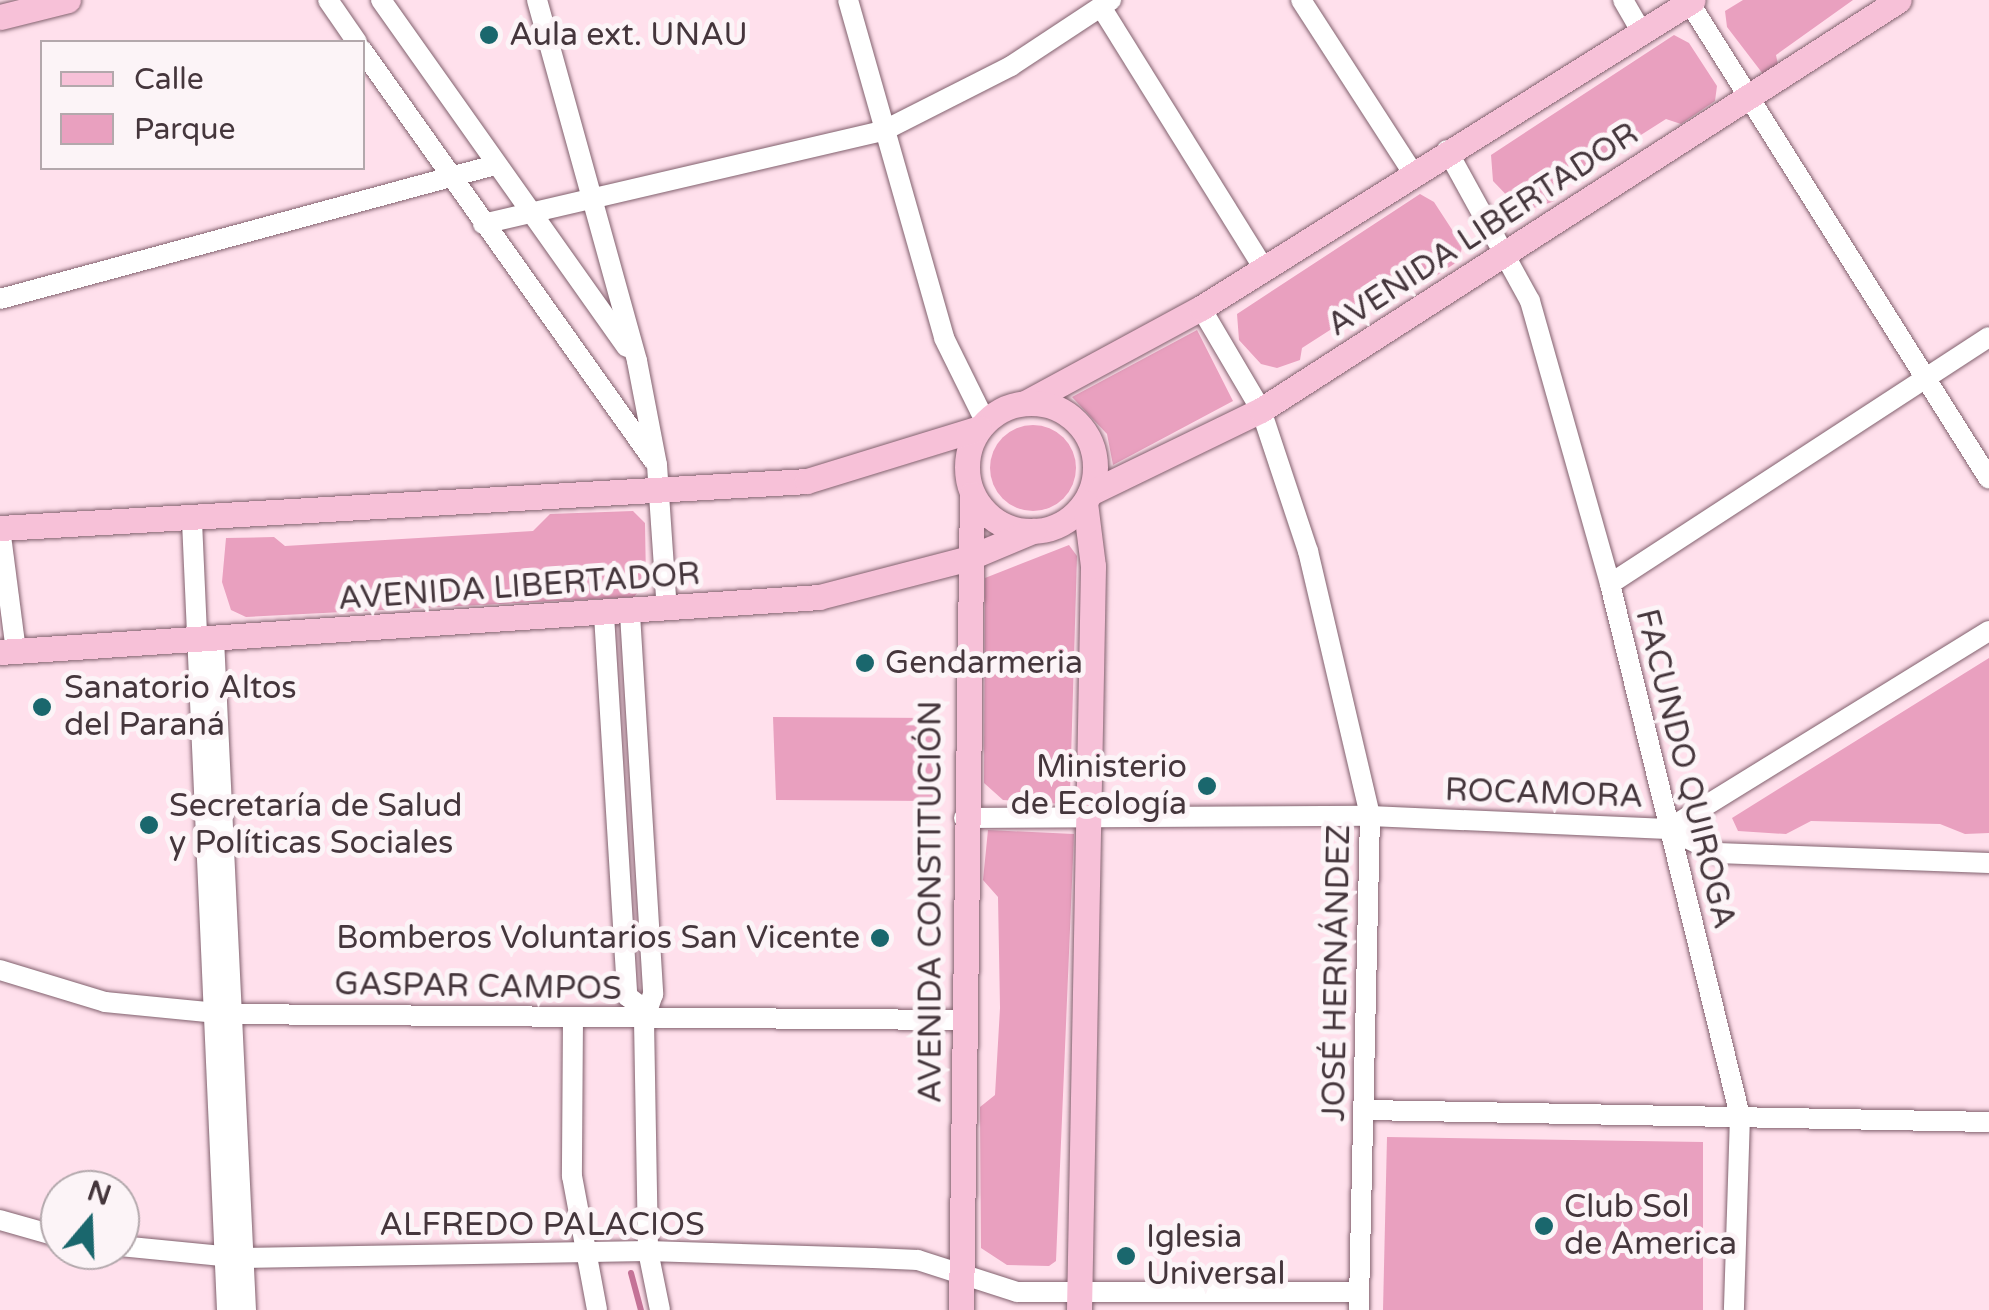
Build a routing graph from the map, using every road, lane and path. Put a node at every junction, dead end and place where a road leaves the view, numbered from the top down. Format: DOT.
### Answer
graph roads {
  1 [pos="68,0"];
  2 [pos="328,0"];
  3 [pos="381,0"];
  4 [pos="537,0"];
  5 [pos="848,0"];
  6 [pos="1301,0"];
  7 [pos="1622,0"];
  8 [pos="1899,0"];
  9 [pos="1691,1"];
  10 [pos="1107,5"];
  11 [pos="0,17"];
  12 [pos="1640,30"];
  13 [pos="357,40"];
  14 [pos="365,54"];
  15 [pos="1748,98"];
  16 [pos="883,131"];
  17 [pos="1447,150"];
  18 [pos="495,165"];
  19 [pos="1413,172"];
  20 [pos="448,175"];
  21 [pos="592,199"];
  22 [pos="528,210"];
  23 [pos="483,224"];
  24 [pos="1509,254"];
  25 [pos="1264,268"];
  26 [pos="0,299"];
  27 [pos="1200,308"];
  28 [pos="1989,337"];
  29 [pos="638,361"];
  30 [pos="1925,376"];
  31 [pos="1027,402"];
  32 [pos="1261,410"];
  33 [pos="982,424"];
  34 [pos="658,465"];
  35 [pos="1989,479"];
  36 [pos="659,494"];
  37 [pos="972,494"];
  38 [pos="1088,498"];
  39 [pos="192,522"];
  40 [pos="0,528"];
  41 [pos="1033,532"];
  42 [pos="966,559"];
  43 [pos="1610,584"];
  44 [pos="667,610"];
  45 [pos="630,614"];
  46 [pos="604,616"];
  47 [pos="1989,631"];
  48 [pos="203,640"];
  49 [pos="8,652"];
  50 [pos="1370,816"];
  51 [pos="964,818"];
  52 [pos="1090,818"];
  53 [pos="1668,829"];
  54 [pos="1989,863"];
  55 [pos="0,970"];
  56 [pos="218,1013"];
  57 [pos="644,1014"];
  58 [pos="573,1018"];
  59 [pos="961,1020"];
  60 [pos="1366,1110"];
  61 [pos="1740,1116"];
  62 [pos="1989,1122"];
  63 [pos="0,1220"];
  64 [pos="40,1231"];
  65 [pos="140,1248"];
  66 [pos="648,1251"];
  67 [pos="582,1252"];
  68 [pos="232,1257"];
  69 [pos="962,1277"];
  70 [pos="1359,1301"];
  71 [pos="1079,1302"];
  72 [pos="227,1310"];
  73 [pos="246,1310"];
  74 [pos="596,1310"];
  75 [pos="660,1310"];
  76 [pos="960,1310"];
  77 [pos="1734,1310"];
  1 -- 11 [label="main road"];
  2 -- 13 [label="street"];
  3 -- 18 [label="street"];
  4 -- 21 [label="street"];
  5 -- 16 [label="street"];
  6 -- 19 [label="street"];
  7 -- 12 [label="street"];
  8 -- 15 [label="main road, AVENIDA LIBERTADOR"];
  9 -- 12 [label="main road"];
  9 -- 15 [label="street"];
  10 -- 16 [label="street"];
  10 -- 25 [label="street"];
  12 -- 17 [label="main road"];
  14 -- 20 [label="street"];
  15 -- 24 [label="main road, AVENIDA LIBERTADOR"];
  15 -- 30 [label="street"];
  16 -- 21 [label="street"];
  16 -- 33 [label="street"];
  17 -- 19 [label="main road"];
  17 -- 24 [label="street, FACUNDO QUIROGA"];
  18 -- 20 [label="street"];
  18 -- 22 [label="street"];
  19 -- 25 [label="main road"];
  20 -- 23 [label="street"];
  20 -- 26 [label="street"];
  21 -- 22 [label="street"];
  21 -- 29 [label="street"];
  22 -- 23 [label="street"];
  22 -- 29 [label="street"];
  23 -- 34 [label="street"];
  24 -- 32 [label="main road, AVENIDA LIBERTADOR"];
  24 -- 43 [label="street, FACUNDO QUIROGA"];
  25 -- 27 [label="main road"];
  27 -- 31 [label="main road"];
  27 -- 32 [label="street, JOSÉ HERNÁNDEZ"];
  28 -- 30 [label="street"];
  29 -- 34 [label="street"];
  30 -- 35 [label="street"];
  30 -- 43 [label="street"];
  31 -- 33 [label="main road"];
  31 -- 38 [label="main road"];
  32 -- 38 [label="main road, AVENIDA LIBERTADOR"];
  32 -- 50 [label="street, JOSÉ HERNÁNDEZ"];
  33 -- 36 [label="main road"];
  33 -- 37 [label="main road"];
  34 -- 36 [label="street"];
  36 -- 39 [label="main road"];
  36 -- 44 [label="street"];
  37 -- 41 [label="main road"];
  37 -- 42 [label="main road, AVENIDA CONSTITUCIÓN"];
  38 -- 41 [label="main road"];
  38 -- 52 [label="main road"];
  39 -- 40 [label="main road"];
  39 -- 48 [label="street"];
  40 -- 49 [label="street"];
  41 -- 42 [label="main road, AVENIDA LIBERTADOR"];
  42 -- 44 [label="main road, AVENIDA LIBERTADOR"];
  42 -- 51 [label="main road, AVENIDA CONSTITUCIÓN"];
  43 -- 53 [label="street, FACUNDO QUIROGA"];
  44 -- 45 [label="main road, AVENIDA LIBERTADOR"];
  45 -- 46 [label="main road, AVENIDA LIBERTADOR"];
  45 -- 57 [label="street"];
  46 -- 48 [label="main road, AVENIDA LIBERTADOR"];
  46 -- 57 [label="street"];
  47 -- 53 [label="street"];
  48 -- 49 [label="main road, AVENIDA LIBERTADOR"];
  48 -- 56 [label="street"];
  50 -- 52 [label="street, ROCAMORA"];
  50 -- 53 [label="street, ROCAMORA"];
  50 -- 60 [label="street, JOSÉ HERNÁNDEZ"];
  51 -- 52 [label="street, ROCAMORA"];
  51 -- 59 [label="main road, AVENIDA CONSTITUCIÓN"];
  52 -- 71 [label="main road"];
  53 -- 54 [label="street, ROCAMORA"];
  53 -- 61 [label="street, FACUNDO QUIROGA"];
  55 -- 56 [label="street, GASPAR CAMPOS"];
  56 -- 58 [label="street, GASPAR CAMPOS"];
  56 -- 68 [label="street"];
  57 -- 58 [label="street, GASPAR CAMPOS"];
  57 -- 59 [label="street, GASPAR CAMPOS"];
  57 -- 66 [label="street"];
  58 -- 67 [label="street"];
  59 -- 69 [label="main road, AVENIDA CONSTITUCIÓN"];
  60 -- 61 [label="street"];
  60 -- 70 [label="street, JOSÉ HERNÁNDEZ"];
  61 -- 62 [label="street"];
  61 -- 77 [label="street, FACUNDO QUIROGA"];
  63 -- 64 [label="street"];
  65 -- 68 [label="street, ALFREDO PALACIOS"];
  66 -- 67 [label="street, ALFREDO PALACIOS"];
  66 -- 69 [label="street, ALFREDO PALACIOS"];
  66 -- 75 [label="street"];
  67 -- 68 [label="street, ALFREDO PALACIOS"];
  67 -- 74 [label="street"];
  68 -- 72 [label="street"];
  68 -- 73 [label="street"];
  69 -- 71 [label="street, ALFREDO PALACIOS"];
  69 -- 76 [label="main road, AVENIDA CONSTITUCIÓN"];
  70 -- 71 [label="street, ALFREDO PALACIOS"];
}
